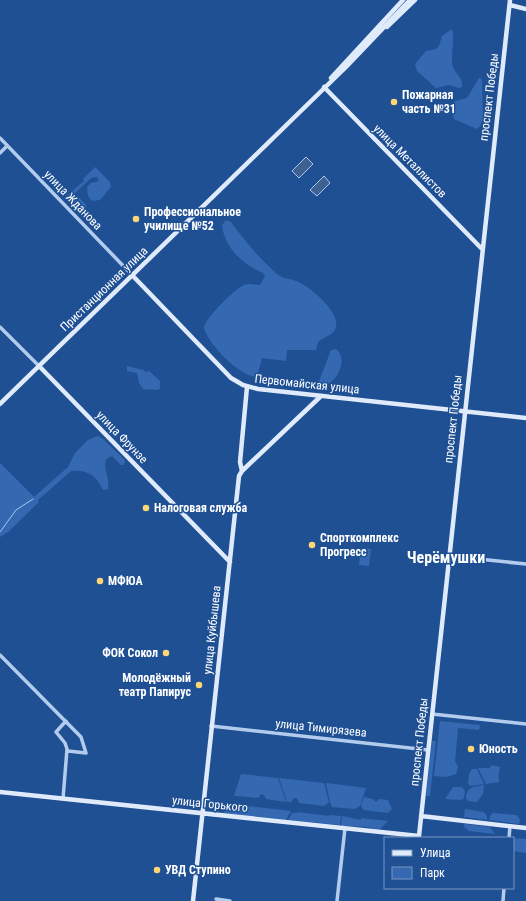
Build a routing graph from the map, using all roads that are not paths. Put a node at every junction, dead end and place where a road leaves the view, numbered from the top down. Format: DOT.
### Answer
graph roads {
  1 [pos="403,0"];
  2 [pos="410,0"];
  3 [pos="415,0"];
  4 [pos="510,2"];
  5 [pos="526,9"];
  6 [pos="376,36"];
  7 [pos="324,87"];
  8 [pos="0,138"];
  9 [pos="7,146"];
  10 [pos="0,153"];
  11 [pos="482,249"];
  12 [pos="132,275"];
  13 [pos="0,327"];
  14 [pos="39,366"];
  15 [pos="247,387"];
  16 [pos="321,396"];
  17 [pos="0,404"];
  18 [pos="464,411"];
  19 [pos="526,418"];
  20 [pos="242,471"];
  21 [pos="448,556"];
  22 [pos="230,562"];
  23 [pos="526,564"];
  24 [pos="0,655"];
  25 [pos="432,714"];
  26 [pos="66,721"];
  27 [pos="526,724"];
  28 [pos="212,726"];
  29 [pos="428,750"];
  30 [pos="68,751"];
  31 [pos="0,792"];
  32 [pos="63,799"];
  33 [pos="203,813"];
  34 [pos="421,816"];
  35 [pos="510,826"];
  36 [pos="345,828"];
  37 [pos="526,828"];
  38 [pos="418,836"];
  39 [pos="509,837"];
  40 [pos="504,889"];
  41 [pos="216,900"];
  42 [pos="193,901"];
  43 [pos="230,901"];
  44 [pos="337,901"];
  45 [pos="503,901"];
  1 -- 7 [label="main road, Пристанционная улица"];
  2 -- 6 [label="main road, Пристанционная улица"];
  3 -- 6 [label="main road"];
  4 -- 5 [label="main road"];
  4 -- 11 [label="main road, проспект Победы"];
  6 -- 7 [label="main road, Пристанционная улица"];
  7 -- 11 [label="main road, улица Металлистов"];
  7 -- 12 [label="main road, Пристанционная улица"];
  8 -- 9 [label="street, улица Жданова"];
  9 -- 10 [label="street"];
  9 -- 12 [label="street, улица Жданова"];
  11 -- 18 [label="main road, проспект Победы"];
  12 -- 14 [label="main road, Пристанционная улица"];
  12 -- 15 [label="main road, Первомайская улица"];
  13 -- 14 [label="street, улица Фрунзе"];
  14 -- 17 [label="main road, Пристанционная улица"];
  14 -- 22 [label="main road, улица Фрунзе"];
  15 -- 16 [label="main road, Первомайская улица"];
  15 -- 20 [label="main road"];
  16 -- 18 [label="main road, Первомайская улица"];
  16 -- 20 [label="main road"];
  18 -- 19 [label="main road, Первомайская улица"];
  18 -- 21 [label="main road, проспект Победы"];
  20 -- 22 [label="main road, улица Куйбышева"];
  21 -- 23 [label="street"];
  21 -- 25 [label="main road, проспект Победы"];
  22 -- 28 [label="main road, улица Куйбышева"];
  24 -- 26 [label="street"];
  25 -- 27 [label="street"];
  25 -- 29 [label="main road, проспект Победы"];
  26 -- 30 [label="street"];
  26 -- 30 [label="street"];
  28 -- 29 [label="street, улица Тимирязева"];
  28 -- 33 [label="main road, улица Куйбышева"];
  29 -- 34 [label="main road, проспект Победы"];
  30 -- 32 [label="street"];
  31 -- 32 [label="main road, улица Горького"];
  32 -- 33 [label="main road, улица Горького"];
  33 -- 36 [label="main road, улица Горького"];
  33 -- 42 [label="main road, улица Куйбышева"];
  34 -- 35 [label="main road"];
  34 -- 38 [label="main road, проспект Победы"];
  35 -- 37 [label="main road"];
  35 -- 39 [label="street"];
  36 -- 38 [label="main road, улица Горького"];
  36 -- 44 [label="street"];
  40 -- 45 [label="street"];
  41 -- 43 [label="street"];
}
